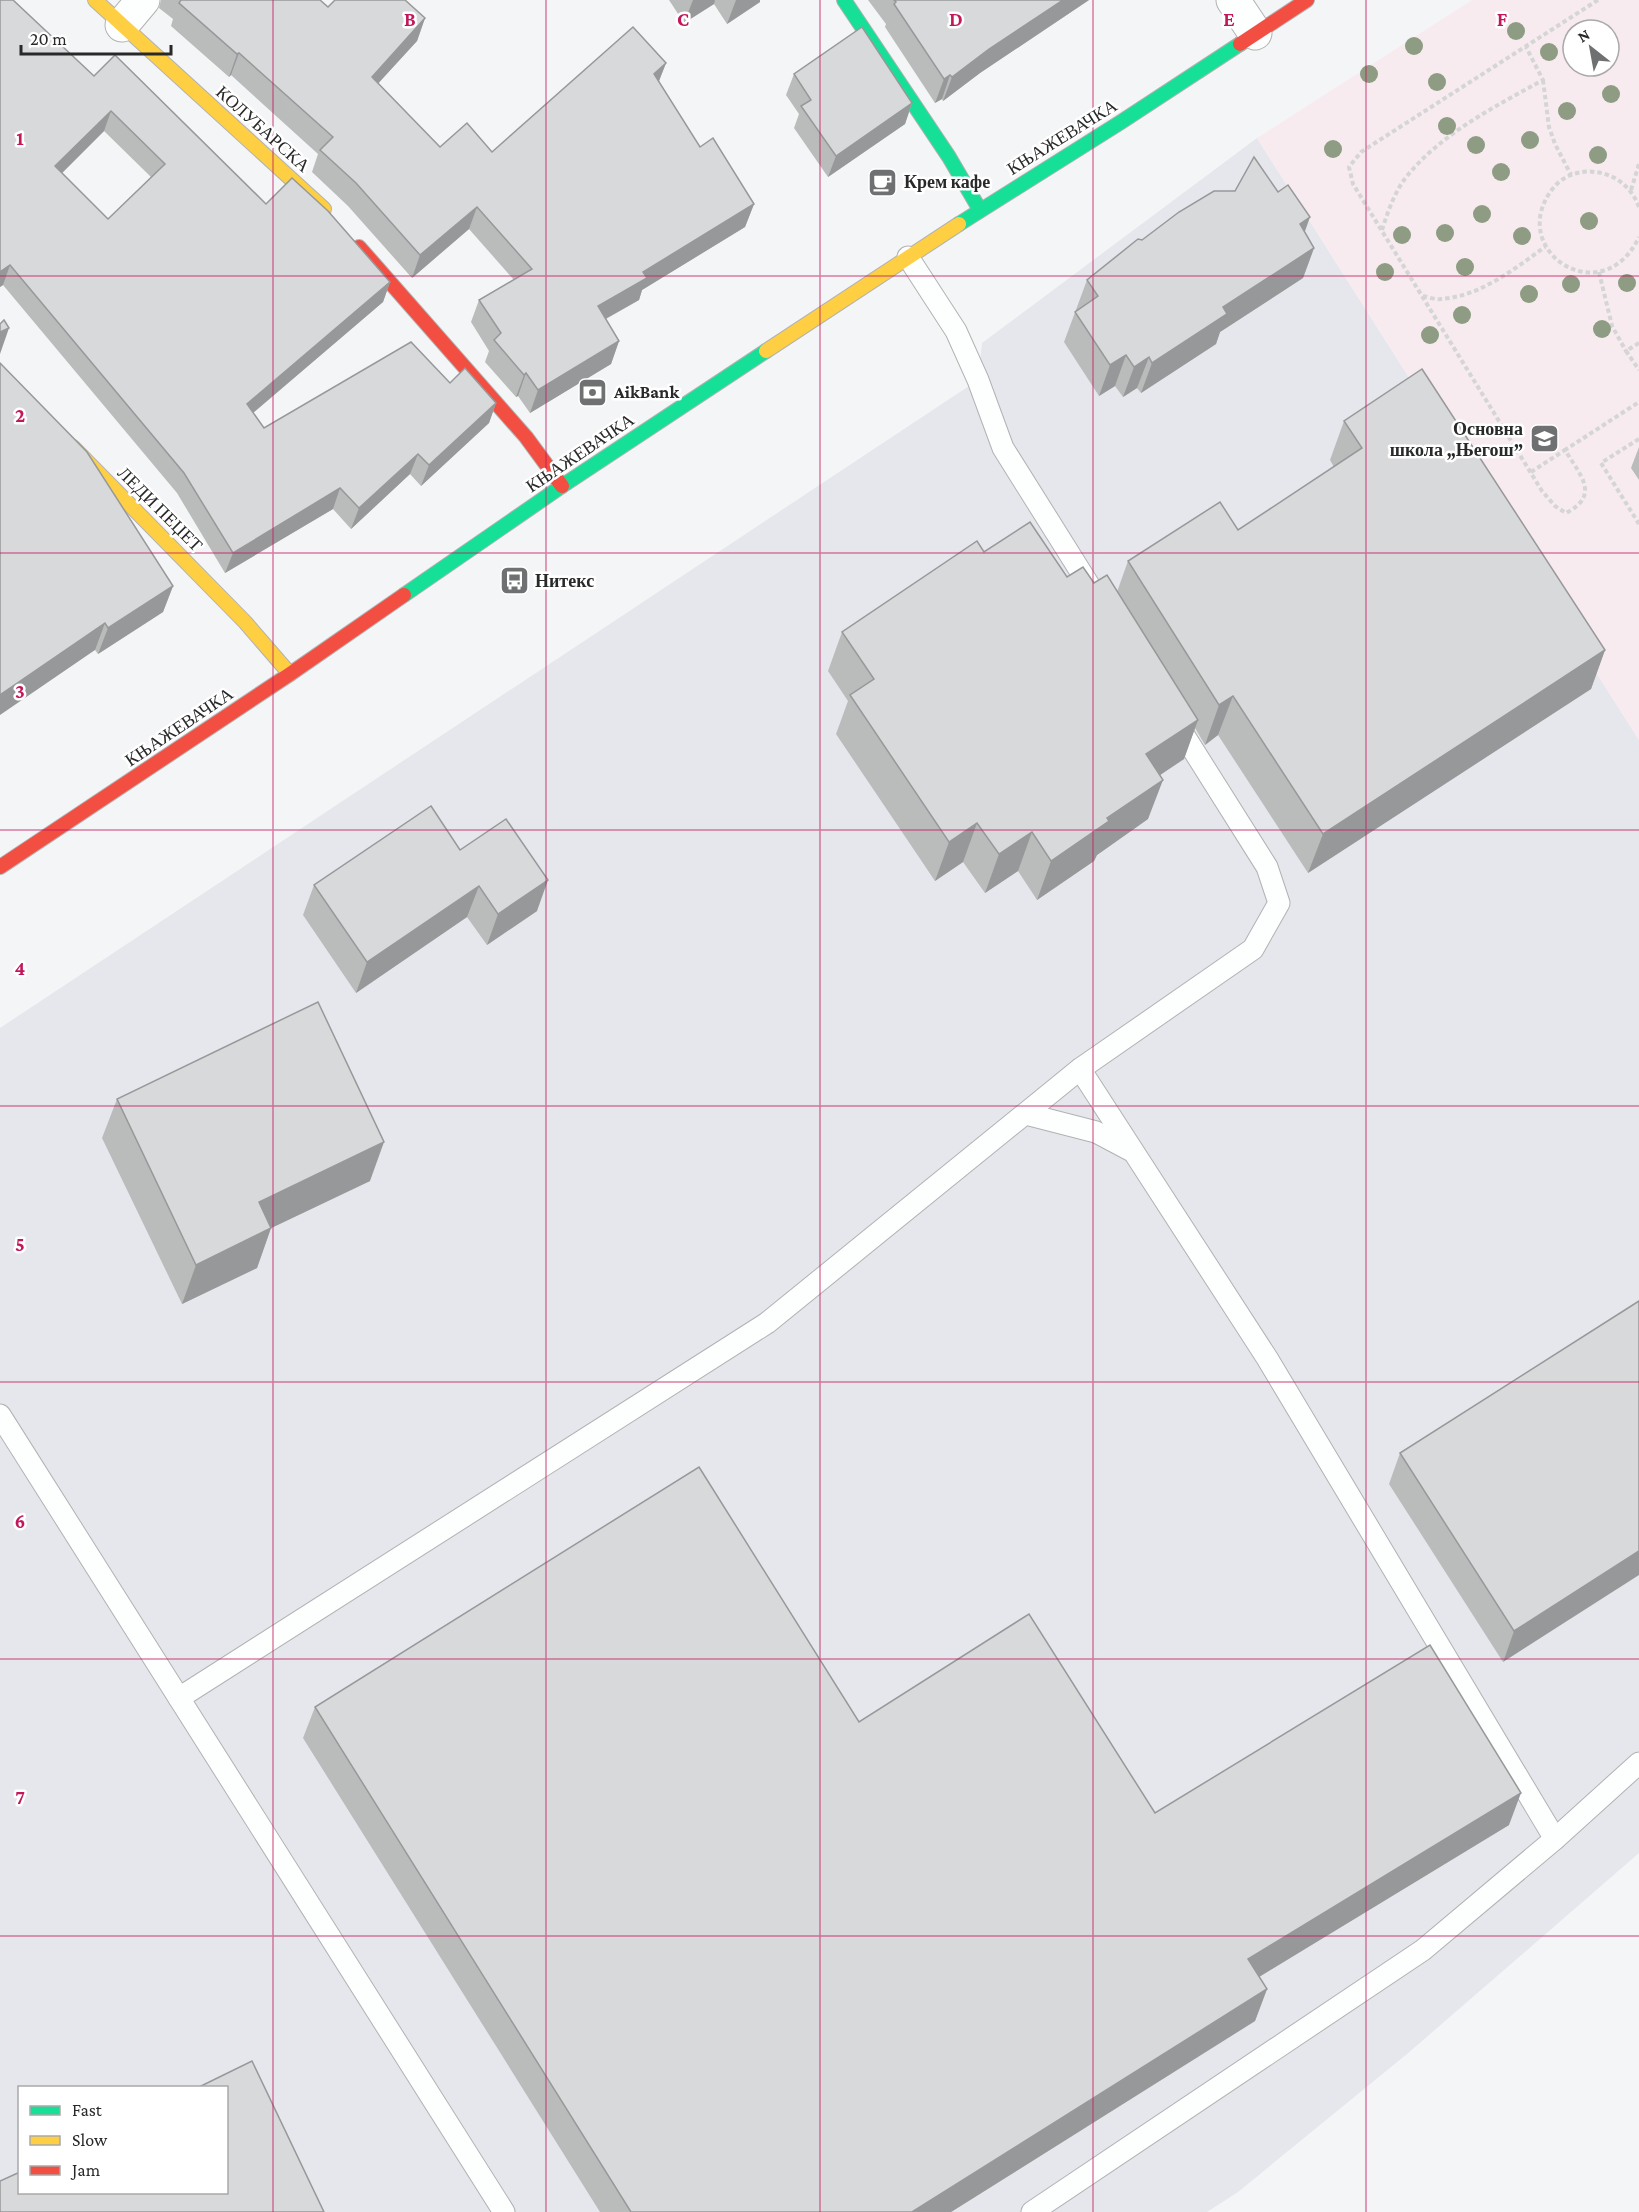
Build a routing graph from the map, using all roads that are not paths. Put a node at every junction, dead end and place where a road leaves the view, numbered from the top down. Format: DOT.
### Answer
graph roads {
  1 [pos="95,0"];
  2 [pos="143,0"];
  3 [pos="844,0"];
  4 [pos="1233,0"];
  5 [pos="1307,0"];
  6 [pos="122,25"];
  7 [pos="1255,33"];
  8 [pos="980,210"];
  9 [pos="334,218"];
  10 [pos="349,236"];
  11 [pos="908,257"];
  12 [pos="66,440"];
  13 [pos="562,486"];
  14 [pos="1104,608"];
  15 [pos="290,674"];
  16 [pos="1166,707"];
  17 [pos="0,867"];
  18 [pos="1080,1070"];
  19 [pos="1026,1114"];
  20 [pos="1133,1152"];
  21 [pos="0,1415"];
  22 [pos="179,1698"];
  23 [pos="1639,1763"];
  24 [pos="1555,1839"];
  25 [pos="504,2212"];
  26 [pos="1032,2212"];
  1 -- 6 [label="main road, КОЛУБАРСКА"];
  2 -- 6 [label="street"];
  3 -- 8 [label="main road"];
  4 -- 7 [label="street"];
  5 -- 7 [label="main road, КЊАЖЕВАЧКА"];
  6 -- 9 [label="main road, КОЛУБАРСКА"];
  7 -- 8 [label="main road, КЊАЖЕВАЧКА"];
  8 -- 11 [label="main road, КЊАЖЕВАЧКА"];
  10 -- 13 [label="main road"];
  11 -- 13 [label="main road, КЊАЖЕВАЧКА"];
  11 -- 14 [label="lane"];
  12 -- 15 [label="main road, ЛЕДИ ПЕЏЕТ"];
  13 -- 15 [label="main road, КЊАЖЕВАЧКА"];
  15 -- 17 [label="main road, КЊАЖЕВАЧКА"];
  16 -- 18 [label="lane"];
  18 -- 19 [label="lane"];
  18 -- 20 [label="lane"];
  19 -- 20 [label="lane"];
  19 -- 22 [label="lane"];
  20 -- 24 [label="lane"];
  21 -- 22 [label="lane"];
  22 -- 25 [label="lane"];
  23 -- 24 [label="lane"];
  24 -- 26 [label="lane"];
}
